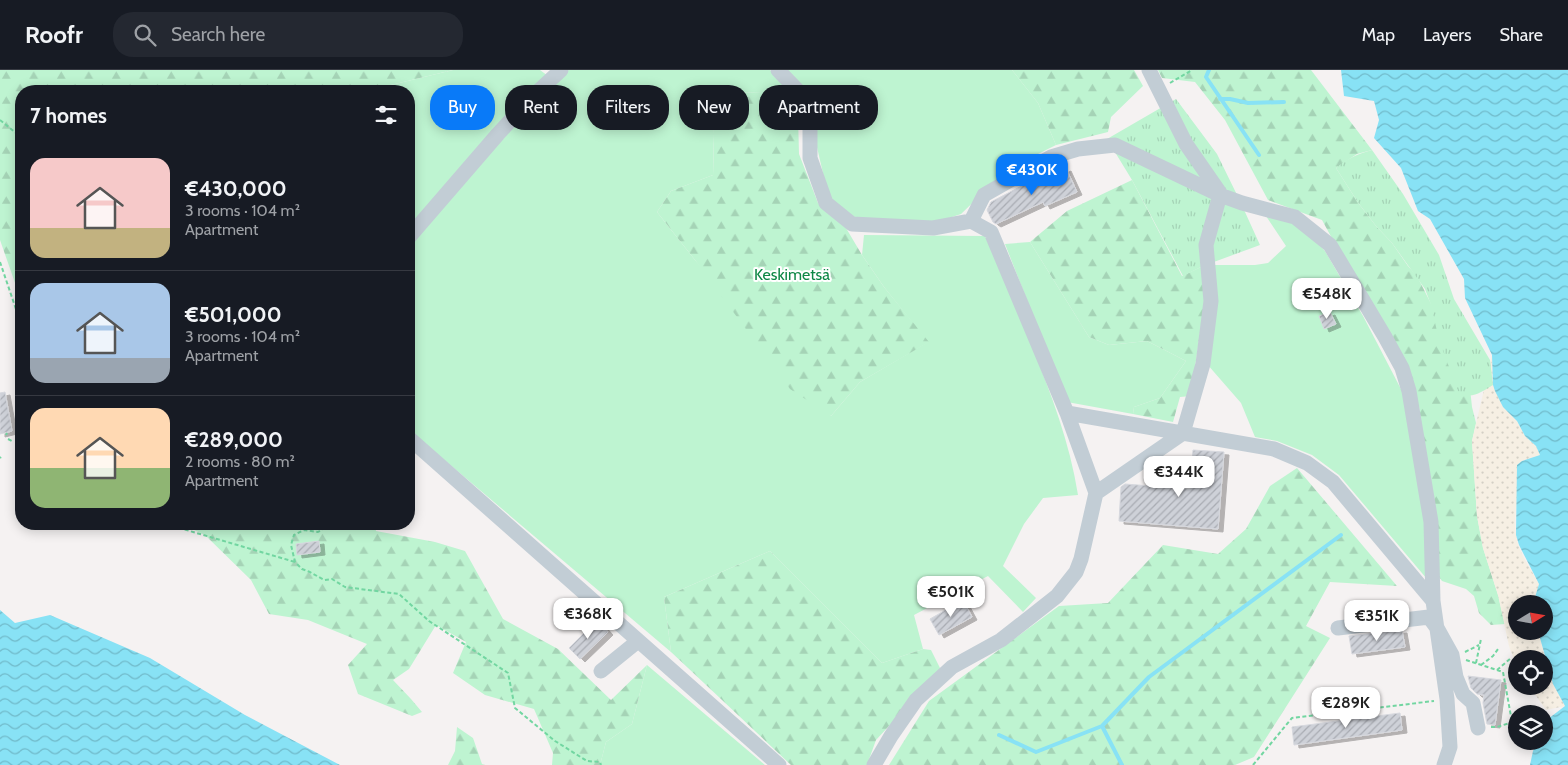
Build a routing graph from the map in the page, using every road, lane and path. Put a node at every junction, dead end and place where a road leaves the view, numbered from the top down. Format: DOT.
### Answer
graph roads {
  1 [pos="561,70"];
  2 [pos="778,70"];
  3 [pos="1149,70"];
  4 [pos="1192,70"];
  5 [pos="1162,97"];
  6 [pos="0,120"];
  7 [pos="15,132"];
  8 [pos="1220,195"];
  9 [pos="971,221"];
  10 [pos="415,230"];
  11 [pos="0,262"];
  12 [pos="15,306"];
  13 [pos="1067,414"];
  14 [pos="1183,433"];
  15 [pos="8,439"];
  16 [pos="12,441"];
  17 [pos="415,443"];
  18 [pos="1096,493"];
  19 [pos="186,530"];
  20 [pos="304,530"];
  21 [pos="304,530"];
  22 [pos="321,530"];
  23 [pos="295,562"];
  24 [pos="1433,601"];
  25 [pos="1338,628"];
  26 [pos="1437,628"];
  27 [pos="1481,639"];
  28 [pos="638,640"];
  29 [pos="1479,645"];
  30 [pos="1498,650"];
  31 [pos="1454,656"];
  32 [pos="1508,661"];
  33 [pos="1476,663"];
  34 [pos="1481,664"];
  35 [pos="1497,670"];
  36 [pos="601,671"];
  37 [pos="1446,699"];
  38 [pos="1509,705"];
  39 [pos="1478,728"];
  40 [pos="600,765"];
  41 [pos="779,765"];
  42 [pos="874,765"];
  43 [pos="1253,765"];
  44 [pos="1444,765"];
  1 -- 10 [label="lane"];
  2 -- 9 [label="lane"];
  3 -- 5 [label="lane"];
  4 -- 5 [label="path"];
  5 -- 8 [label="lane"];
  6 -- 7 [label="path"];
  8 -- 9 [label="lane"];
  8 -- 14 [label="lane"];
  8 -- 24 [label="lane"];
  9 -- 13 [label="lane"];
  11 -- 12 [label="path"];
  13 -- 14 [label="lane"];
  13 -- 18 [label="lane"];
  14 -- 18 [label="lane"];
  14 -- 24 [label="lane"];
  15 -- 16 [label="path"];
  17 -- 28 [label="lane"];
  18 -- 42 [label="lane"];
  19 -- 23 [label="path"];
  20 -- 22 [label="path"];
  21 -- 23 [label="path"];
  23 -- 40 [label="path"];
  24 -- 26 [label="lane"];
  25 -- 26 [label="lane"];
  26 -- 31 [label="lane"];
  26 -- 37 [label="lane"];
  27 -- 29 [label="path"];
  28 -- 36 [label="lane"];
  28 -- 41 [label="lane"];
  29 -- 31 [label="path"];
  29 -- 33 [label="path"];
  30 -- 34 [label="path"];
  31 -- 33 [label="path"];
  31 -- 39 [label="lane"];
  32 -- 35 [label="path"];
  33 -- 34 [label="path"];
  34 -- 35 [label="path"];
  35 -- 38 [label="path"];
  37 -- 43 [label="path"];
  37 -- 44 [label="lane"];
}
